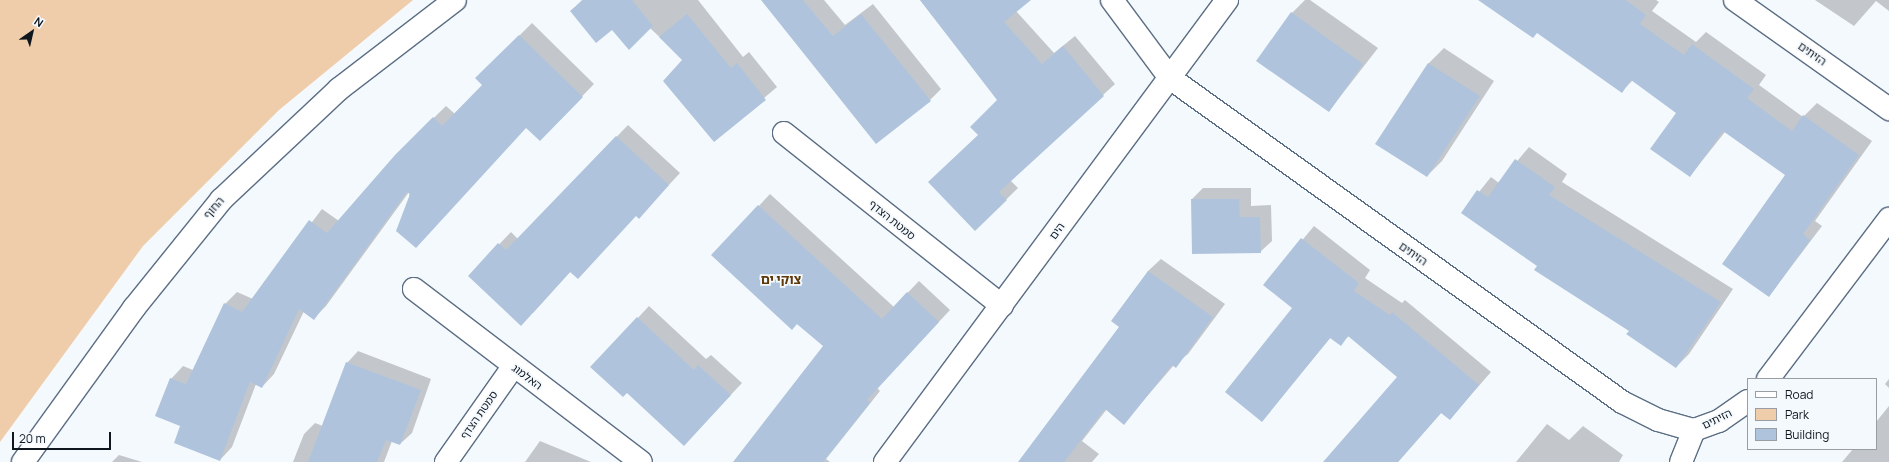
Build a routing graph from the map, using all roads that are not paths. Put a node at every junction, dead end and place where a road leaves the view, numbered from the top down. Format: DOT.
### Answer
graph roads {
  1 [pos="455,0"];
  2 [pos="1112,0"];
  3 [pos="1226,0"];
  4 [pos="1735,0"];
  5 [pos="1170,78"];
  6 [pos="1889,109"];
  7 [pos="784,133"];
  8 [pos="1889,219"];
  9 [pos="414,289"];
  10 [pos="1002,306"];
  11 [pos="513,367"];
  12 [pos="1769,378"];
  13 [pos="1747,402"];
  14 [pos="1694,430"];
  15 [pos="23,462"];
  16 [pos="446,462"];
  17 [pos="641,462"];
  18 [pos="884,462"];
  19 [pos="1681,462"];
  1 -- 15 [label="street, החוף"];
  2 -- 5 [label="street"];
  3 -- 5 [label="street"];
  4 -- 6 [label="street, הזיתים"];
  5 -- 10 [label="street, הים"];
  5 -- 14 [label="street, הזיתים"];
  7 -- 10 [label="street, סמטת הצדף"];
  8 -- 12 [label="street"];
  9 -- 11 [label="street, האלמוג"];
  10 -- 18 [label="street, הים"];
  11 -- 16 [label="street, סמטת הצדף"];
  11 -- 17 [label="street, האלמוג"];
  13 -- 14 [label="street, הזיתים"];
  14 -- 19 [label="street"];
}
